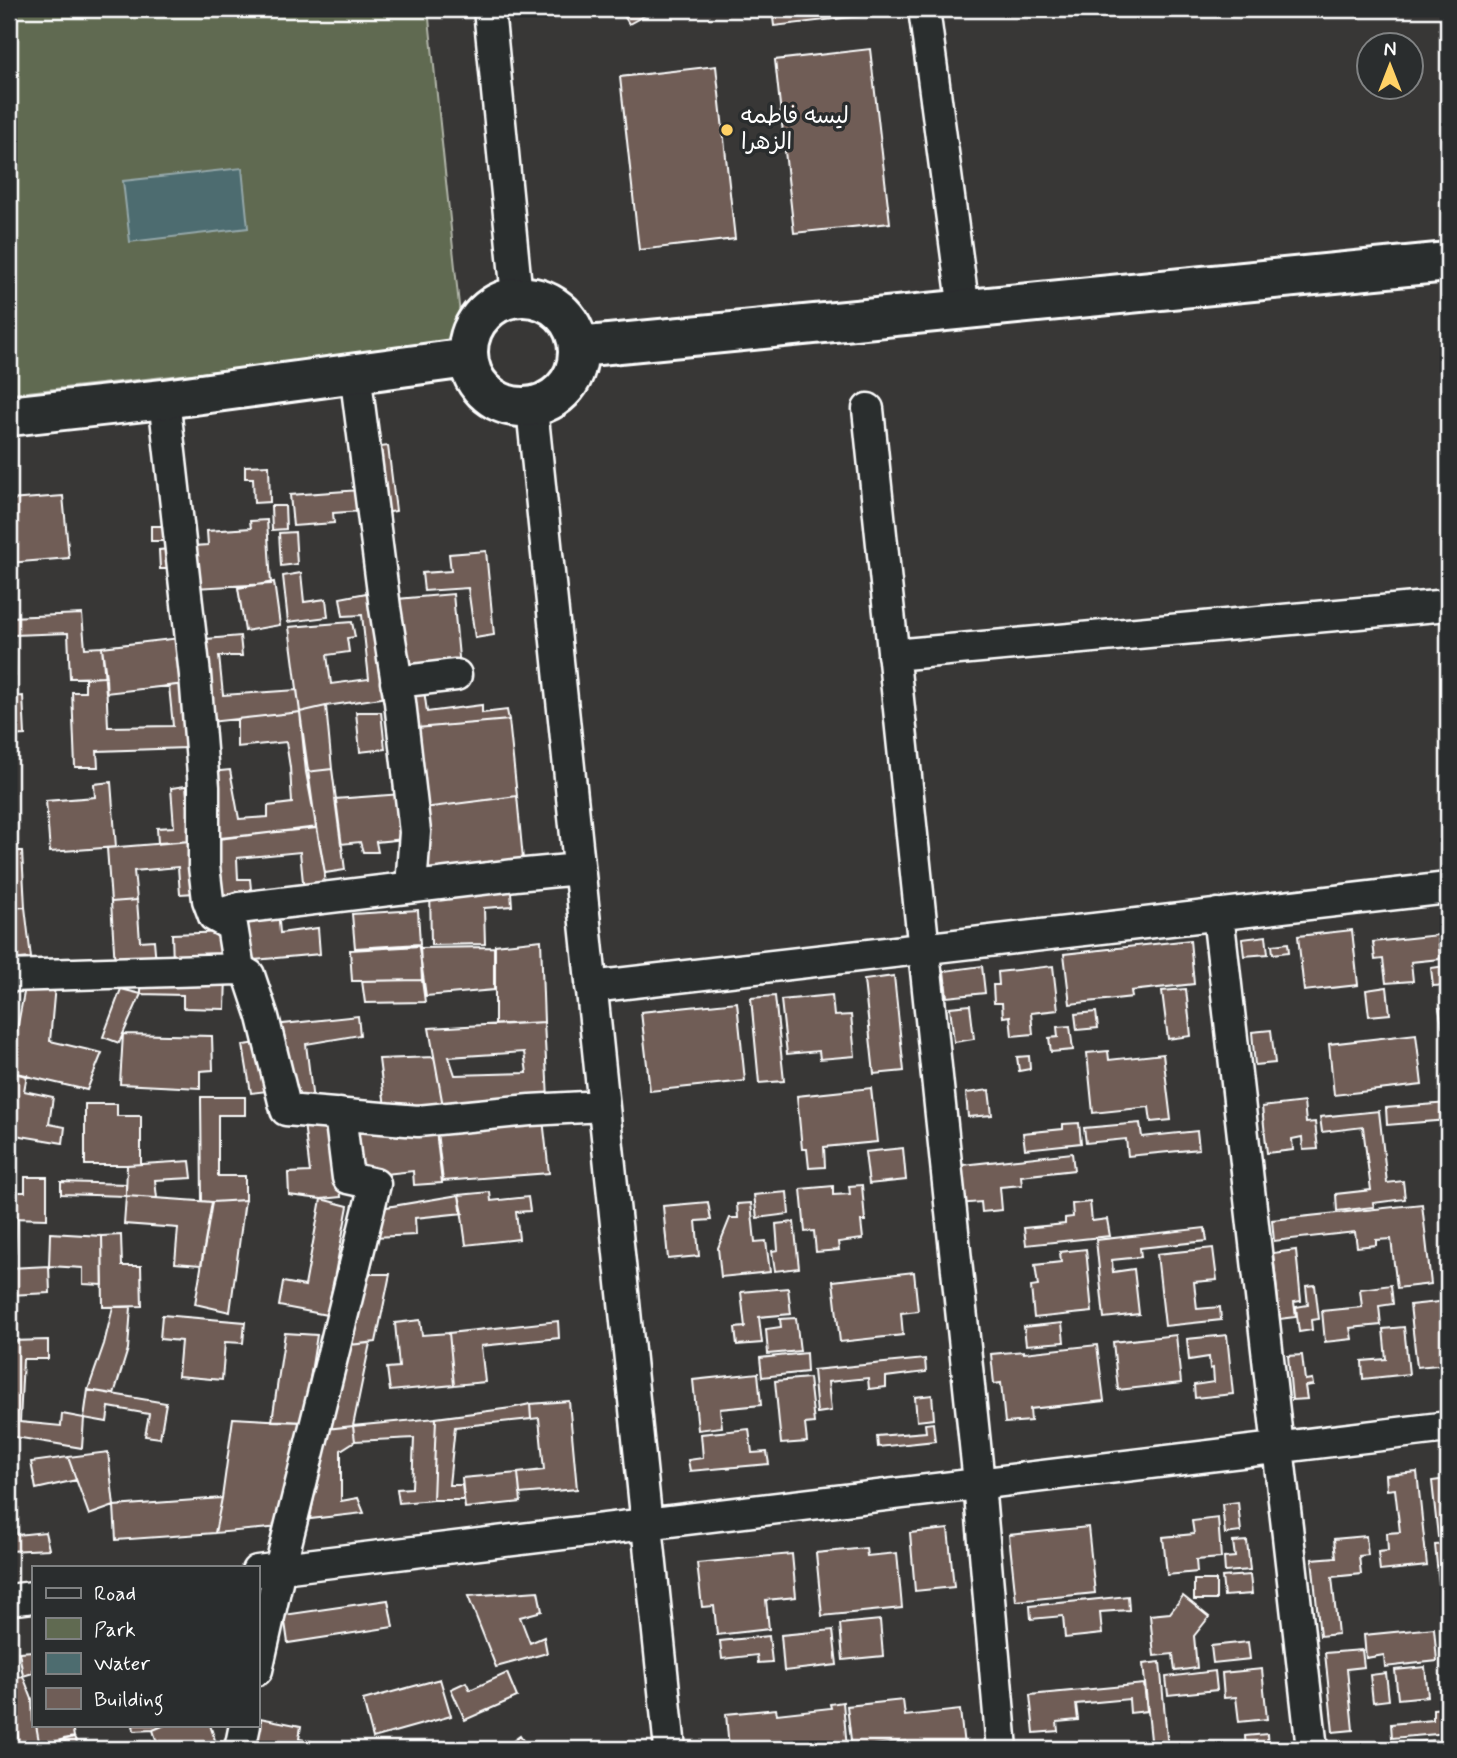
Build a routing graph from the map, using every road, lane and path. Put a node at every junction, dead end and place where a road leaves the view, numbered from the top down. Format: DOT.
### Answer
graph roads {
  1 [pos="489,9"];
  2 [pos="924,9"];
  3 [pos="1448,262"];
  4 [pos="517,297"];
  5 [pos="964,310"];
  6 [pos="578,346"];
  7 [pos="468,358"];
  8 [pos="355,372"];
  9 [pos="164,398"];
  10 [pos="532,408"];
  11 [pos="868,409"];
  12 [pos="9,416"];
  13 [pos="1448,605"];
  14 [pos="893,655"];
  15 [pos="456,675"];
  16 [pos="396,682"];
  17 [pos="579,869"];
  18 [pos="411,887"];
  19 [pos="1448,888"];
  20 [pos="1218,914"];
  21 [pos="214,916"];
  22 [pos="923,949"];
  23 [pos="239,970"];
  24 [pos="9,976"];
  25 [pos="591,987"];
  26 [pos="603,1106"];
  27 [pos="340,1114"];
  28 [pos="1448,1427"];
  29 [pos="1278,1448"];
  30 [pos="979,1483"];
  31 [pos="647,1523"];
  32 [pos="269,1569"];
  33 [pos="32,1597"];
  34 [pos="9,1600"];
  35 [pos="259,1653"];
  36 [pos="245,1726"];
  37 [pos="240,1749"];
  38 [pos="670,1749"];
  39 [pos="1003,1749"];
  40 [pos="1312,1749"];
  1 -- 4 [label="street"];
  2 -- 5 [label="street"];
  3 -- 5 [label="street"];
  4 -- 6 [label="street"];
  4 -- 7 [label="street"];
  5 -- 6 [label="street"];
  6 -- 10 [label="street"];
  7 -- 8 [label="street"];
  7 -- 10 [label="street"];
  8 -- 9 [label="street"];
  8 -- 16 [label="street"];
  9 -- 12 [label="street"];
  9 -- 21 [label="street"];
  10 -- 17 [label="street"];
  11 -- 14 [label="street"];
  13 -- 14 [label="street"];
  14 -- 22 [label="street"];
  15 -- 16 [label="street"];
  16 -- 18 [label="street"];
  17 -- 18 [label="street"];
  17 -- 25 [label="street"];
  18 -- 21 [label="street"];
  19 -- 20 [label="street"];
  20 -- 22 [label="street"];
  20 -- 29 [label="street"];
  21 -- 23 [label="street"];
  22 -- 25 [label="street"];
  22 -- 30 [label="street"];
  23 -- 24 [label="street"];
  23 -- 27 [label="street"];
  25 -- 26 [label="street"];
  26 -- 27 [label="street"];
  26 -- 31 [label="street"];
  27 -- 32 [label="street"];
  28 -- 29 [label="street"];
  29 -- 30 [label="street"];
  29 -- 40 [label="street"];
  30 -- 31 [label="street"];
  30 -- 39 [label="street"];
  31 -- 32 [label="street"];
  31 -- 38 [label="street"];
  32 -- 35 [label="street"];
  33 -- 34 [label="street"];
  36 -- 37 [label="street"];
}
